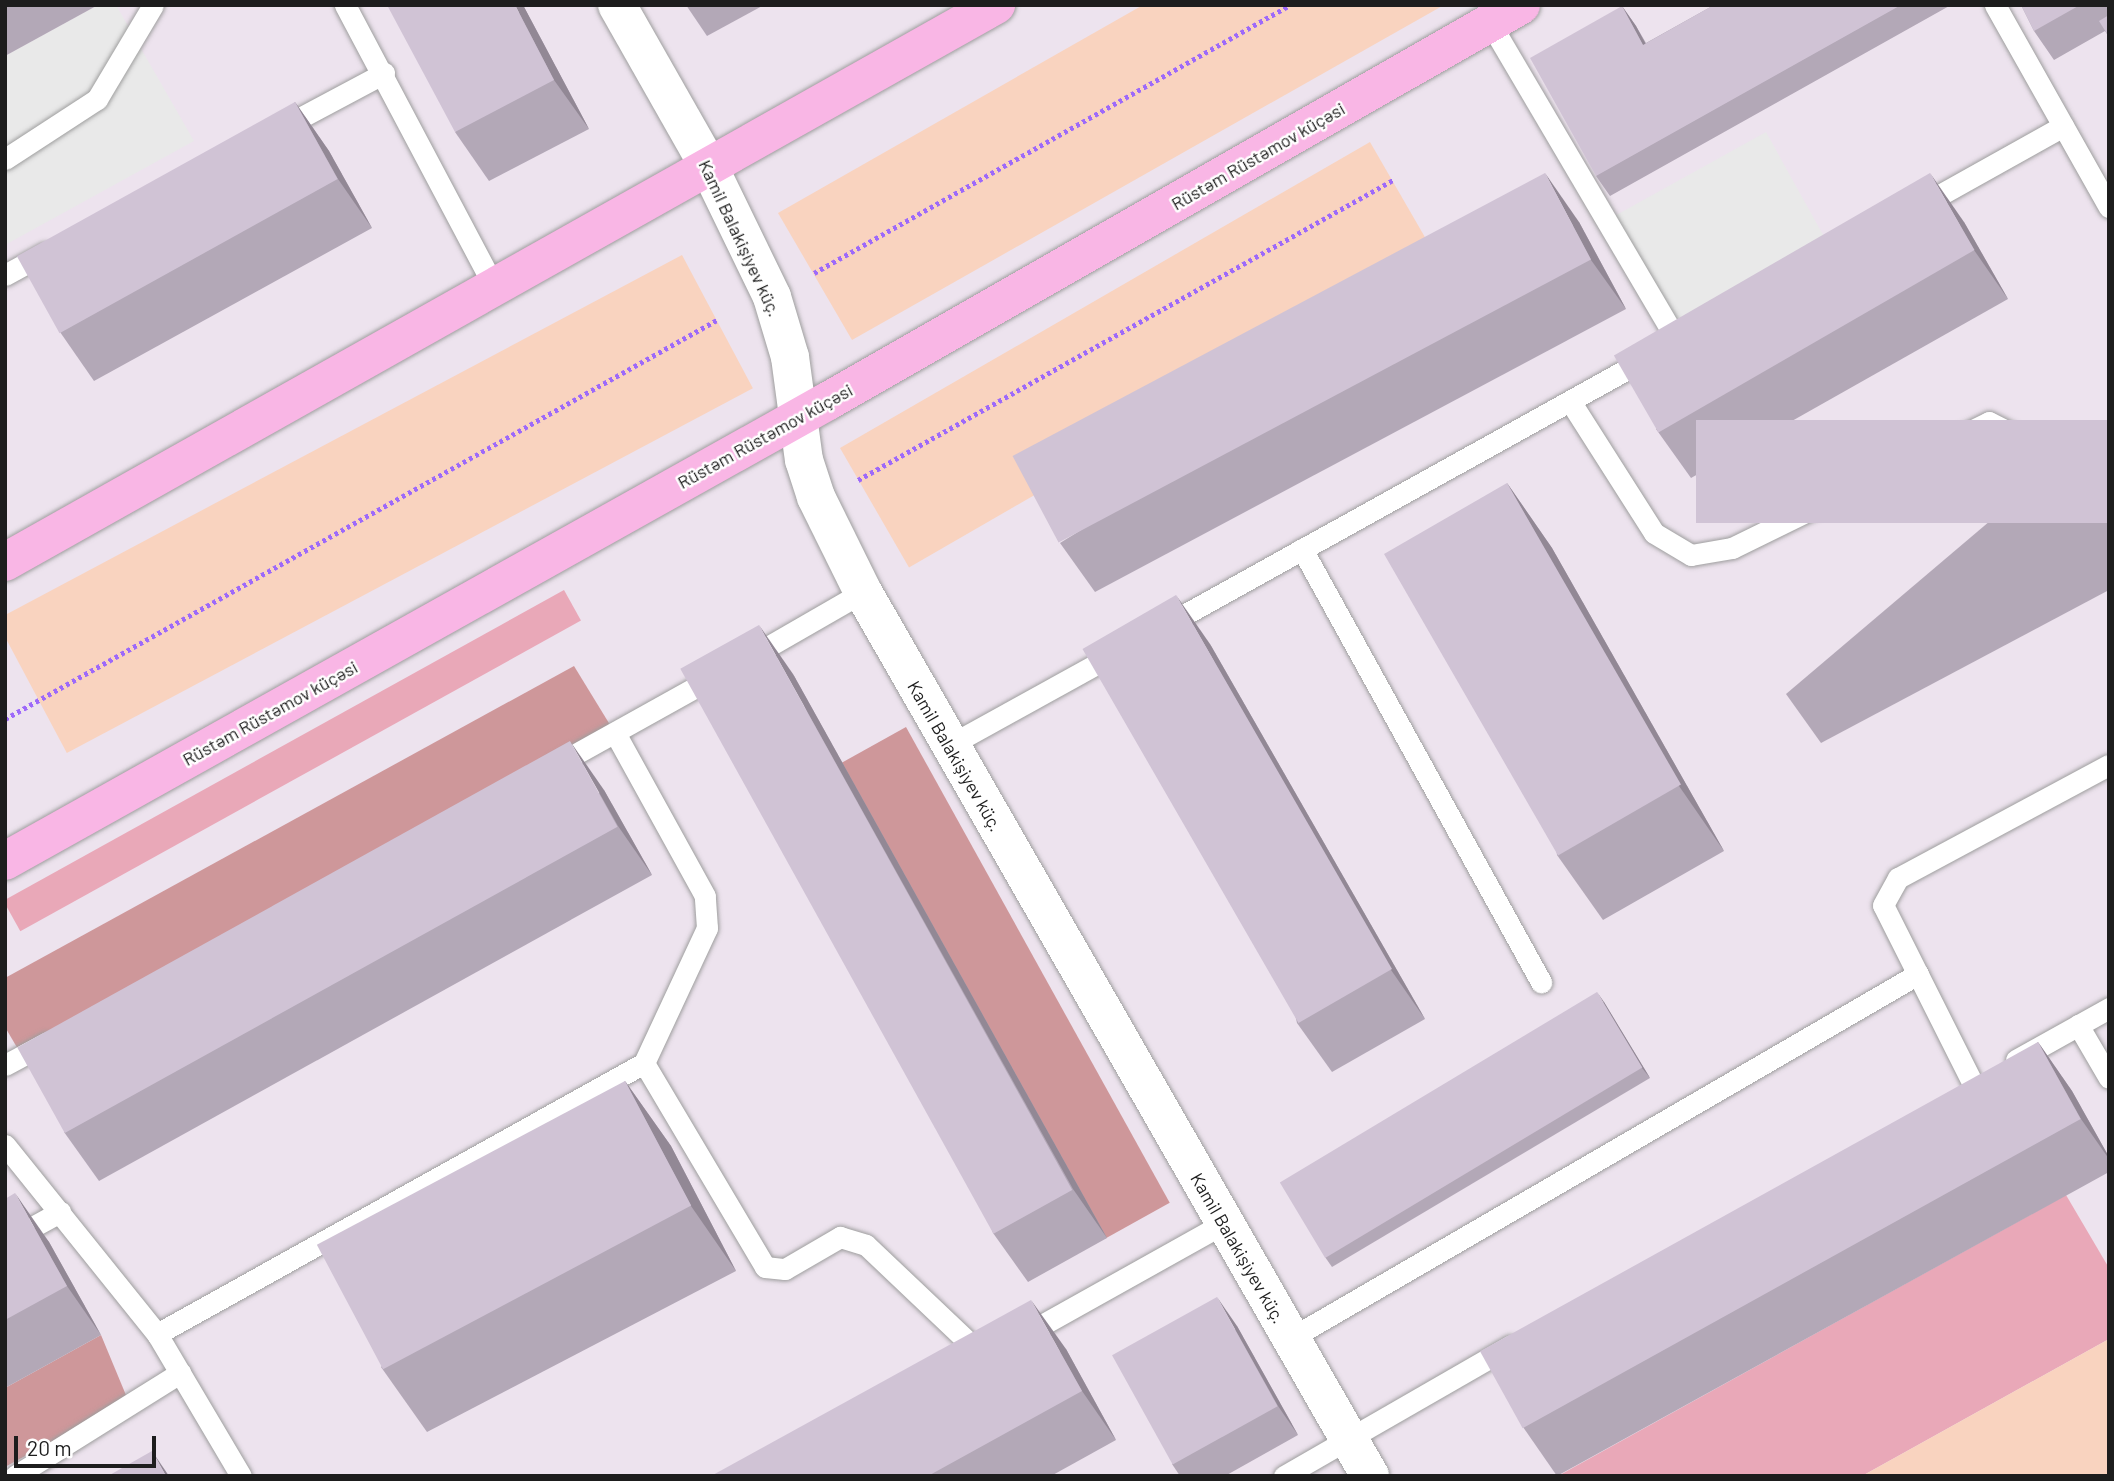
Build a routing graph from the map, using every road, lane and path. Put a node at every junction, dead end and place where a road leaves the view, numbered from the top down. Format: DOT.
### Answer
graph roads {
  1 [pos="153,5"];
  2 [pos="345,5"];
  3 [pos="617,5"];
  4 [pos="996,5"];
  5 [pos="1290,5"];
  6 [pos="1995,5"];
  7 [pos="1506,14"];
  8 [pos="384,73"];
  9 [pos="2063,126"];
  10 [pos="262,138"];
  11 [pos="5,159"];
  12 [pos="709,167"];
  13 [pos="1392,180"];
  14 [pos="2109,207"];
  15 [pos="1906,214"];
  16 [pos="66,242"];
  17 [pos="814,273"];
  18 [pos="5,275"];
  19 [pos="494,286"];
  20 [pos="717,320"];
  21 [pos="1701,328"];
  22 [pos="1677,341"];
  23 [pos="1570,401"];
  24 [pos="796,416"];
  25 [pos="858,480"];
  26 [pos="2063,485"];
  27 [pos="1302,549"];
  28 [pos="5,562"];
  29 [pos="863,592"];
  30 [pos="5,719"];
  31 [pos="615,733"];
  32 [pos="948,746"];
  33 [pos="2109,765"];
  34 [pos="530,779"];
  35 [pos="5,861"];
  36 [pos="1917,974"];
  37 [pos="1541,982"];
  38 [pos="2109,1008"];
  39 [pos="2078,1025"];
  40 [pos="70,1030"];
  41 [pos="644,1063"];
  42 [pos="5,1065"];
  43 [pos="2109,1078"];
  44 [pos="1973,1084"];
  45 [pos="1949,1097"];
  46 [pos="5,1145"];
  47 [pos="60,1212"];
  48 [pos="1224,1223"];
  49 [pos="5,1242"];
  50 [pos="157,1334"];
  51 [pos="1528,1336"];
  52 [pos="1291,1338"];
  53 [pos="997,1350"];
  54 [pos="961,1370"];
  55 [pos="180,1373"];
  56 [pos="1348,1437"];
  57 [pos="15,1476"];
  58 [pos="240,1476"];
  59 [pos="1284,1476"];
  60 [pos="1370,1476"];
  1 -- 11 [label="lane"];
  2 -- 8 [label="lane"];
  3 -- 12 [label="street, Kamil Balakişiyev küç."];
  4 -- 12 [label="main road"];
  5 -- 17 [label="path"];
  6 -- 9 [label="lane"];
  7 -- 22 [label="lane"];
  7 -- 24 [label="main road, Rüstəm Rüstəmov küçəsi"];
  8 -- 10 [label="lane"];
  8 -- 19 [label="lane"];
  9 -- 14 [label="lane"];
  9 -- 15 [label="lane"];
  12 -- 19 [label="main road"];
  12 -- 24 [label="street, Kamil Balakişiyev küç."];
  13 -- 25 [label="path"];
  16 -- 18 [label="lane"];
  19 -- 28 [label="main road"];
  20 -- 30 [label="path"];
  21 -- 22 [label="lane"];
  22 -- 23 [label="lane"];
  23 -- 26 [label="lane"];
  23 -- 27 [label="lane"];
  24 -- 29 [label="street, Kamil Balakişiyev küç."];
  24 -- 35 [label="main road, Rüstəm Rüstəmov küçəsi"];
  27 -- 32 [label="lane"];
  27 -- 37 [label="lane"];
  29 -- 31 [label="lane"];
  29 -- 32 [label="street, Kamil Balakişiyev küç."];
  31 -- 34 [label="lane"];
  31 -- 41 [label="lane"];
  32 -- 48 [label="street, Kamil Balakişiyev küç."];
  33 -- 36 [label="lane"];
  36 -- 44 [label="lane"];
  36 -- 52 [label="lane"];
  38 -- 39 [label="lane"];
  39 -- 43 [label="lane"];
  39 -- 44 [label="lane"];
  40 -- 42 [label="lane"];
  41 -- 50 [label="lane"];
  41 -- 53 [label="lane"];
  44 -- 45 [label="lane"];
  46 -- 47 [label="lane"];
  47 -- 49 [label="lane"];
  47 -- 50 [label="lane"];
  48 -- 52 [label="street, Kamil Balakişiyev küç."];
  48 -- 53 [label="lane"];
  50 -- 55 [label="lane"];
  51 -- 56 [label="lane"];
  52 -- 56 [label="street, Kamil Balakişiyev küç."];
  53 -- 54 [label="lane"];
  55 -- 57 [label="lane"];
  55 -- 58 [label="lane"];
  56 -- 59 [label="lane"];
  56 -- 60 [label="street, Kamil Balakişiyev küç."];
}
